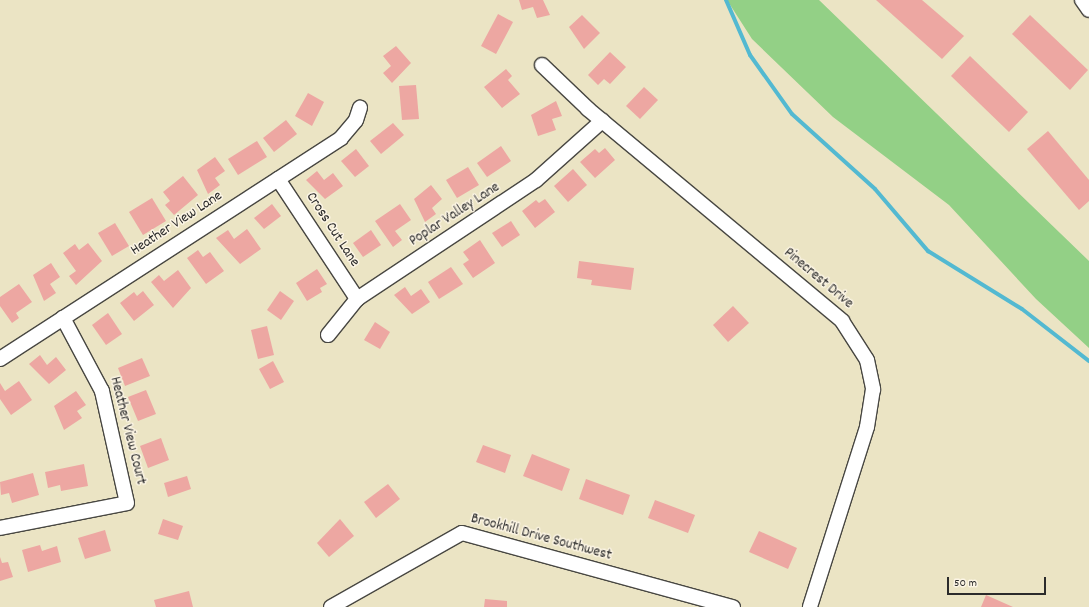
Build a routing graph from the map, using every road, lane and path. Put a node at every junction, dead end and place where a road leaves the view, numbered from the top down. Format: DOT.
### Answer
graph roads {
  1 [pos="1082,0"];
  2 [pos="1089,10"];
  3 [pos="542,65"];
  4 [pos="360,108"];
  5 [pos="602,121"];
  6 [pos="278,179"];
  7 [pos="357,299"];
  8 [pos="63,318"];
  9 [pos="328,335"];
  10 [pos="0,359"];
  11 [pos="0,528"];
  12 [pos="331,607"];
  13 [pos="733,607"];
  14 [pos="810,607"];
  1 -- 2 [label="street"];
  3 -- 5 [label="street, Pinecrest Drive"];
  4 -- 6 [label="street, Heather View Lane"];
  5 -- 7 [label="street, Poplar Valley Lane"];
  5 -- 14 [label="street, Pinecrest Drive"];
  6 -- 7 [label="street, Cross Cut Lane"];
  6 -- 8 [label="street, Heather View Lane"];
  7 -- 9 [label="street, Poplar Valley Lane"];
  8 -- 10 [label="street, Heather View Lane"];
  8 -- 11 [label="street, Heather View Court"];
  12 -- 13 [label="street, Brookhill Drive Southwest"];
}
